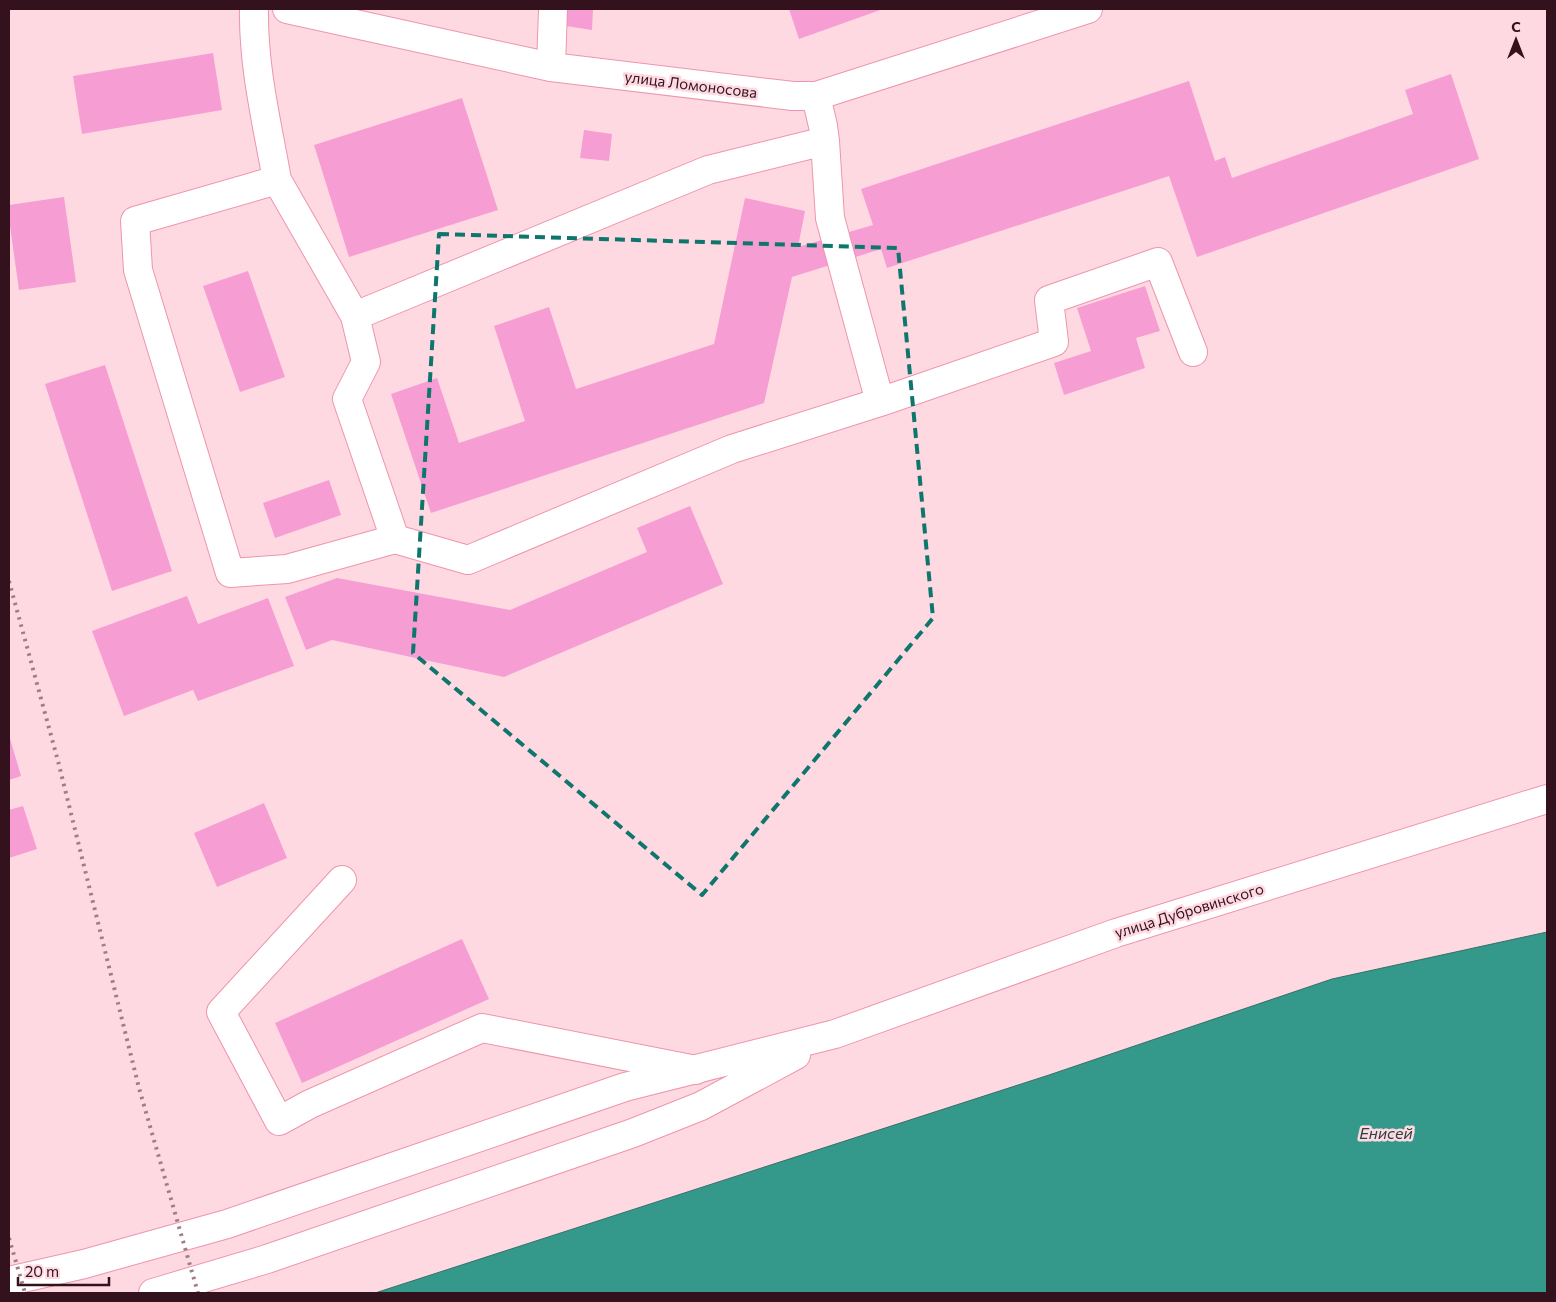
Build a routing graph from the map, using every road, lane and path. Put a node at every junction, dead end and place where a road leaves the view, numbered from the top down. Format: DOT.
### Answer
graph roads {
  1 [pos="254,9"];
  2 [pos="287,9"];
  3 [pos="553,9"];
  4 [pos="1088,9"];
  5 [pos="551,67"];
  6 [pos="816,96"];
  7 [pos="825,141"];
  8 [pos="278,180"];
  9 [pos="355,316"];
  10 [pos="1193,352"];
  11 [pos="880,402"];
  12 [pos="394,538"];
  13 [pos="1547,799"];
  14 [pos="342,880"];
  15 [pos="835,1034"];
  16 [pos="696,1070"];
  17 [pos="9,1281"];
  18 [pos="154,1293"];
  1 -- 8 [label="main road"];
  2 -- 5 [label="main road, улица Ломоносова"];
  3 -- 5 [label="main road"];
  4 -- 6 [label="main road, улица Ломоносова"];
  5 -- 6 [label="main road, улица Ломоносова"];
  6 -- 7 [label="main road"];
  7 -- 9 [label="main road"];
  7 -- 11 [label="main road"];
  8 -- 9 [label="main road"];
  8 -- 12 [label="main road"];
  9 -- 12 [label="main road"];
  10 -- 11 [label="main road"];
  11 -- 12 [label="main road"];
  13 -- 15 [label="main road, улица Дубровинского"];
  14 -- 16 [label="main road"];
  15 -- 16 [label="main road"];
  15 -- 18 [label="main road"];
  16 -- 17 [label="main road"];
}
